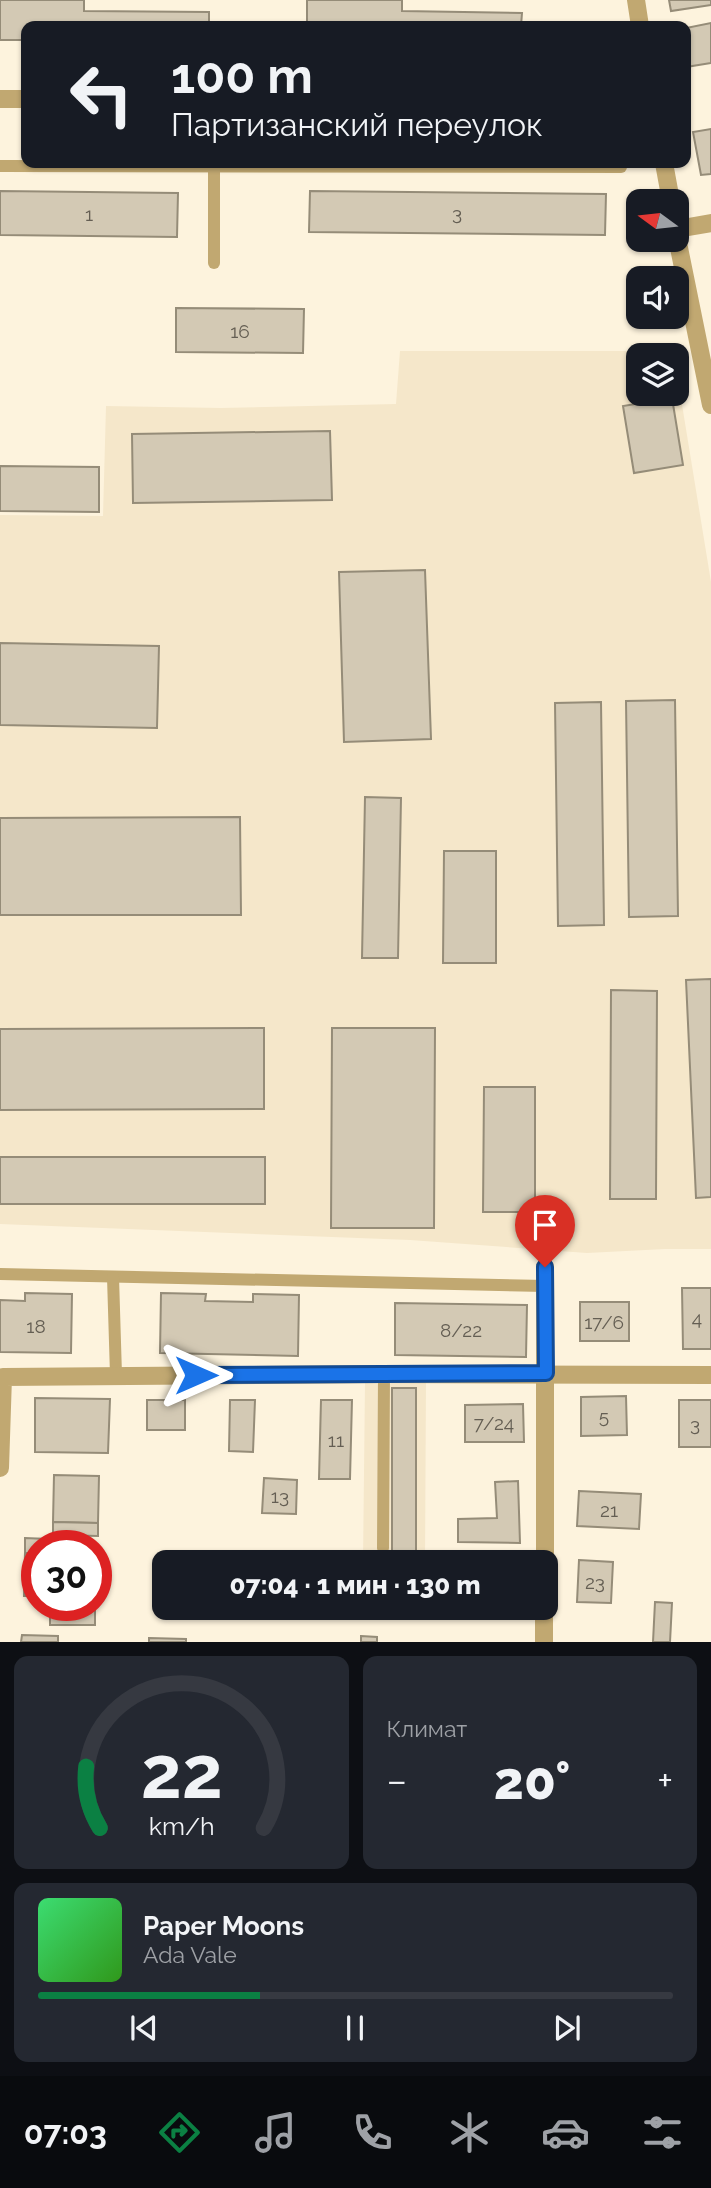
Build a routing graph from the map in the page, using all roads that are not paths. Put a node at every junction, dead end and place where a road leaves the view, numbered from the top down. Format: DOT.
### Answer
graph roads {
  1 [pos="636,0"];
  2 [pos="639,21"];
  3 [pos="0,99"];
  4 [pos="21,99"];
  5 [pos="0,166"];
  6 [pos="21,166"];
  7 [pos="214,168"];
  8 [pos="665,168"];
  9 [pos="669,189"];
  10 [pos="711,223"];
  11 [pos="690,227"];
  12 [pos="680,252"];
  13 [pos="214,262"];
  14 [pos="711,405"];
  15 [pos="545,1267"];
  16 [pos="0,1274"];
  17 [pos="113,1276"];
  18 [pos="545,1286"];
  19 [pos="546,1373"];
  20 [pos="384,1374"];
  21 [pos="116,1375"];
  22 [pos="711,1375"];
  23 [pos="0,1468"];
  24 [pos="383,1548"];
  25 [pos="545,1550"];
  26 [pos="544,1620"];
  27 [pos="544,1642"];
  1 -- 2 [label="street"];
  3 -- 4 [label="street"];
  5 -- 6 [label="lane"];
  7 -- 13 [label="lane"];
  8 -- 9 [label="street"];
  10 -- 11 [label="street"];
  12 -- 14 [label="street"];
  15 -- 18 [label="street"];
  16 -- 17 [label="lane"];
  17 -- 18 [label="lane"];
  17 -- 21 [label="lane"];
  18 -- 19 [label="street"];
  19 -- 20 [label="street"];
  19 -- 22 [label="street"];
  19 -- 25 [label="street"];
  20 -- 21 [label="street"];
  20 -- 24 [label="lane"];
  21 -- 23 [label="street"];
  26 -- 27 [label="street"];
}
